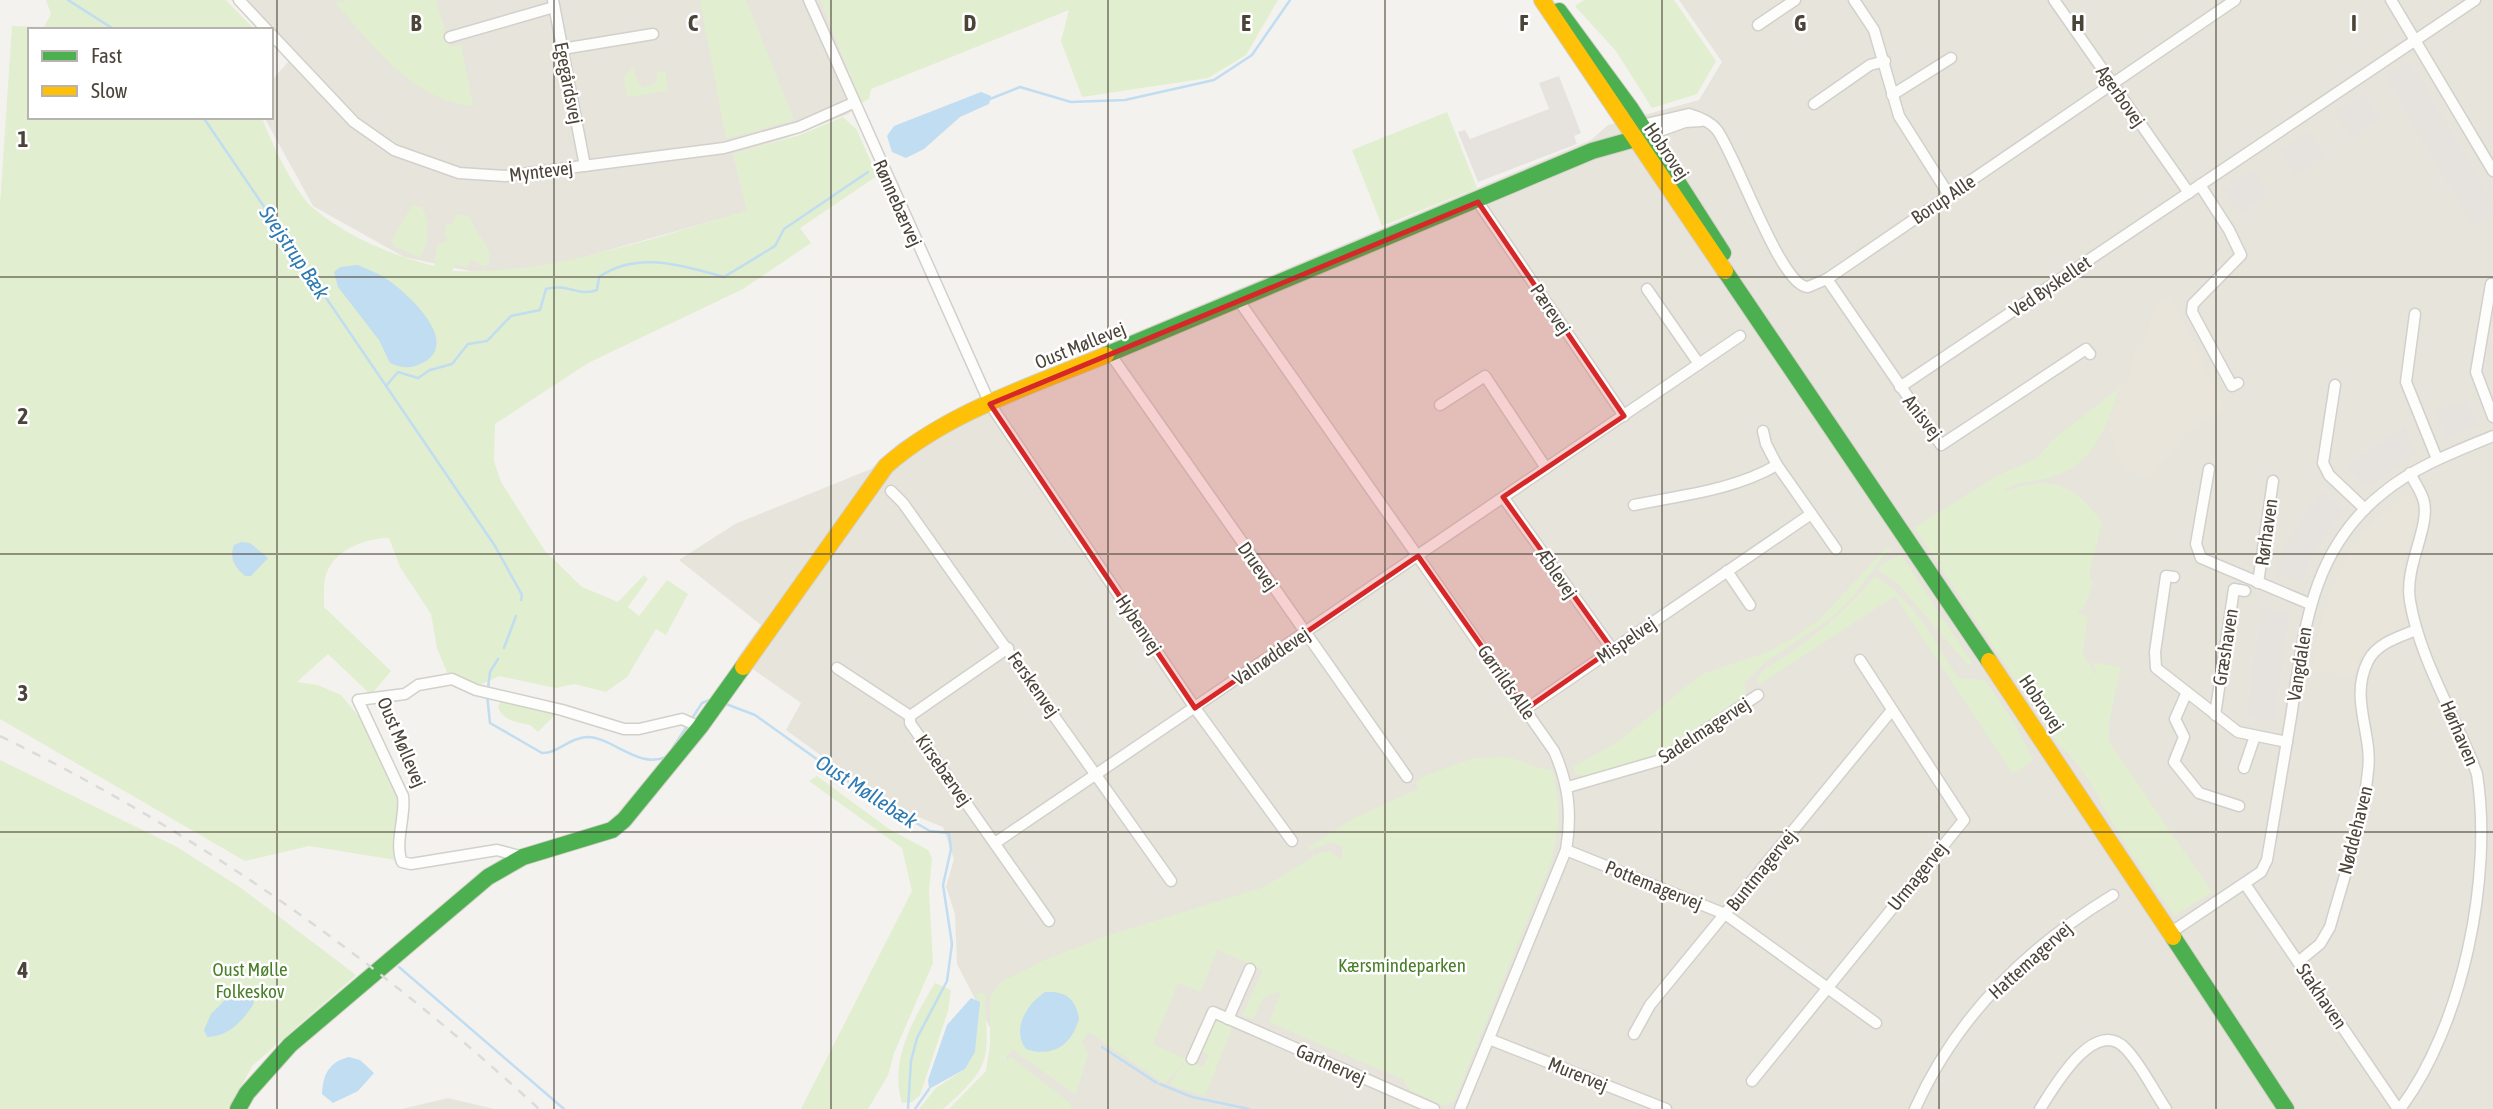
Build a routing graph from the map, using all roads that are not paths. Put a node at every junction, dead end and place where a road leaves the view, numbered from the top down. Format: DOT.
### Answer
graph roads {
  1 [pos="239,0"];
  2 [pos="809,0"];
  3 [pos="1542,0"];
  4 [pos="1551,0"];
  5 [pos="1795,0"];
  6 [pos="1854,0"];
  7 [pos="2054,0"];
  8 [pos="2235,0"];
  9 [pos="2391,0"];
  10 [pos="2475,0"];
  11 [pos="554,3"];
  12 [pos="2218,5"];
  13 [pos="1758,25"];
  14 [pos="265,28"];
  15 [pos="653,34"];
  16 [pos="273,36"];
  17 [pos="450,37"];
  18 [pos="2415,40"];
  19 [pos="562,49"];
  20 [pos="1951,58"];
  21 [pos="1885,61"];
  22 [pos="2112,83"];
  23 [pos="1892,95"];
  24 [pos="853,103"];
  25 [pos="1814,104"];
  26 [pos="1638,132"];
  27 [pos="2491,164"];
  28 [pos="585,166"];
  29 [pos="2200,185"];
  30 [pos="2189,193"];
  31 [pos="1949,195"];
  32 [pos="1478,202"];
  33 [pos="1827,279"];
  34 [pos="2491,284"];
  35 [pos="1647,289"];
  36 [pos="1239,301"];
  37 [pos="2416,314"];
  38 [pos="1740,336"];
  39 [pos="1111,355"];
  40 [pos="2090,355"];
  41 [pos="1699,365"];
  42 [pos="2238,383"];
  43 [pos="2336,385"];
  44 [pos="1900,387"];
  45 [pos="990,404"];
  46 [pos="1440,405"];
  47 [pos="1624,416"];
  48 [pos="2493,417"];
  49 [pos="1763,431"];
  50 [pos="2493,436"];
  51 [pos="2437,459"];
  52 [pos="1777,465"];
  53 [pos="1546,468"];
  54 [pos="2209,469"];
  55 [pos="2410,473"];
  56 [pos="2273,481"];
  57 [pos="891,491"];
  58 [pos="1503,497"];
  59 [pos="1634,505"];
  60 [pos="2365,509"];
  61 [pos="1811,514"];
  62 [pos="1836,549"];
  63 [pos="1418,556"];
  64 [pos="1727,571"];
  65 [pos="2174,577"];
  66 [pos="2258,583"];
  67 [pos="2245,591"];
  68 [pos="2309,604"];
  69 [pos="1750,606"];
  70 [pos="2416,629"];
  71 [pos="1305,633"];
  72 [pos="1008,648"];
  73 [pos="1612,649"];
  74 [pos="1860,660"];
  75 [pos="837,668"];
  76 [pos="2186,694"];
  77 [pos="1758,695"];
  78 [pos="1195,708"];
  79 [pos="1525,709"];
  80 [pos="1892,710"];
  81 [pos="2215,715"];
  82 [pos="910,716"];
  83 [pos="701,727"];
  84 [pos="2255,736"];
  85 [pos="2287,742"];
  86 [pos="2244,768"];
  87 [pos="1097,774"];
  88 [pos="1407,777"];
  89 [pos="1568,787"];
  90 [pos="2239,806"];
  91 [pos="1292,841"];
  92 [pos="995,843"];
  93 [pos="1566,850"];
  94 [pos="523,857"];
  95 [pos="1171,881"];
  96 [pos="2245,884"];
  97 [pos="2113,895"];
  98 [pos="1725,914"];
  99 [pos="1049,921"];
  100 [pos="2170,933"];
  101 [pos="2298,962"];
  102 [pos="1250,969"];
  103 [pos="1826,988"];
  104 [pos="1228,1018"];
  105 [pos="1876,1023"];
  106 [pos="1634,1034"];
  107 [pos="1489,1039"];
  108 [pos="1192,1059"];
  109 [pos="1752,1081"];
  110 [pos="238,1109"];
  111 [pos="1434,1109"];
  112 [pos="1460,1109"];
  113 [pos="1666,1109"];
  114 [pos="1916,1109"];
  115 [pos="2040,1109"];
  116 [pos="2166,1109"];
  117 [pos="2286,1109"];
  118 [pos="2399,1109"];
  1 -- 14 [label="street"];
  2 -- 24 [label="street, Rønnebærvej"];
  3 -- 26 [label="street, Hobrovej"];
  4 -- 26 [label="street, Hobrovej"];
  5 -- 13 [label="street"];
  6 -- 21 [label="street"];
  7 -- 22 [label="street, Agerbovej"];
  8 -- 12 [label="street, Borup Alle"];
  9 -- 18 [label="street"];
  10 -- 18 [label="street, Ved Byskellet"];
  11 -- 17 [label="street"];
  11 -- 19 [label="street, Egegårdsvej"];
  12 -- 22 [label="street, Borup Alle"];
  15 -- 19 [label="street"];
  16 -- 28 [label="street, Myntevej"];
  18 -- 27 [label="street"];
  18 -- 29 [label="street, Ved Byskellet"];
  19 -- 28 [label="street, Egegårdsvej"];
  20 -- 23 [label="street"];
  21 -- 23 [label="street"];
  21 -- 25 [label="street"];
  22 -- 30 [label="street, Agerbovej"];
  22 -- 31 [label="street, Borup Alle"];
  23 -- 31 [label="street"];
  24 -- 28 [label="street, Myntevej"];
  24 -- 45 [label="street, Rønnebærvej"];
  26 -- 32 [label="street, Oust Møllevej"];
  26 -- 33 [label="street, Borup Alle"];
  26 -- 100 [label="street, Hobrovej"];
  29 -- 30 [label="street, Ved Byskellet"];
  29 -- 42 [label="street"];
  30 -- 44 [label="street, Ved Byskellet"];
  31 -- 33 [label="street, Borup Alle"];
  32 -- 36 [label="street, Oust Møllevej"];
  32 -- 47 [label="street, Pærevej"];
  33 -- 44 [label="street, Anisvej"];
  34 -- 48 [label="street"];
  35 -- 41 [label="street"];
  36 -- 39 [label="street, Oust Møllevej"];
  36 -- 63 [label="street, Gørrilds Alle"];
  37 -- 51 [label="street"];
  38 -- 41 [label="street, Valnøddevej"];
  39 -- 45 [label="street, Oust Møllevej"];
  39 -- 71 [label="street, Druevej"];
  40 -- 44 [label="street, Anisvej"];
  41 -- 47 [label="street, Valnøddevej"];
  43 -- 60 [label="street"];
  45 -- 78 [label="street, Hybenvej"];
  45 -- 83 [label="street, Oust Møllevej"];
  46 -- 53 [label="street"];
  47 -- 53 [label="street, Valnøddevej"];
  49 -- 52 [label="street"];
  50 -- 51 [label="street, Vangdalen"];
  51 -- 55 [label="street, Vangdalen"];
  52 -- 59 [label="street"];
  52 -- 61 [label="street"];
  53 -- 58 [label="street, Valnøddevej"];
  54 -- 66 [label="street, Rørhaven"];
  55 -- 60 [label="street, Vangdalen"];
  55 -- 70 [label="street, Hørhaven"];
  56 -- 66 [label="street, Rørhaven"];
  57 -- 72 [label="street, Ferskenvej"];
  58 -- 63 [label="street, Valnøddevej"];
  58 -- 73 [label="street, Æblevej"];
  60 -- 68 [label="street, Vangdalen"];
  61 -- 62 [label="street"];
  61 -- 64 [label="street, Mispelvej"];
  63 -- 71 [label="street, Valnøddevej"];
  63 -- 79 [label="street, Gørrilds Alle"];
  64 -- 69 [label="street"];
  64 -- 73 [label="street, Mispelvej"];
  65 -- 76 [label="street, Græshaven"];
  66 -- 68 [label="street, Rørhaven"];
  67 -- 81 [label="street, Græshaven"];
  68 -- 85 [label="street, Vangdalen"];
  70 -- 101 [label="street, Nøddehaven"];
  70 -- 118 [label="street, Hørhaven"];
  71 -- 78 [label="street, Valnøddevej"];
  71 -- 88 [label="street, Druevej"];
  72 -- 82 [label="street, Kirsebærvej"];
  72 -- 87 [label="street, Ferskenvej"];
  73 -- 79 [label="street, Mispelvej"];
  74 -- 80 [label="street, Urmagervej"];
  75 -- 82 [label="street"];
  76 -- 81 [label="street, Græshaven"];
  76 -- 90 [label="street, Græshaven"];
  77 -- 89 [label="street, Sadelmagervej"];
  78 -- 87 [label="street, Valnøddevej"];
  78 -- 91 [label="street, Hybenvej"];
  79 -- 89 [label="street, Gørrilds Alle"];
  80 -- 98 [label="street, Buntmagervej"];
  80 -- 103 [label="street, Urmagervej"];
  81 -- 84 [label="street, Græshaven"];
  82 -- 92 [label="street, Kirsebærvej"];
  83 -- 94 [label="street, Oust Møllevej"];
  83 -- 94 [label="street, Oust Møllevej"];
  84 -- 85 [label="street, Græshaven"];
  84 -- 86 [label="street"];
  85 -- 96 [label="street, Vangdalen"];
  87 -- 92 [label="street, Valnøddevej"];
  87 -- 95 [label="street, Ferskenvej"];
  89 -- 93 [label="street, Gørrilds Alle"];
  92 -- 99 [label="street, Kirsebærvej"];
  93 -- 98 [label="street, Pottemagervej"];
  93 -- 107 [label="street, Gørrilds Alle"];
  94 -- 110 [label="street, Oust Møllevej"];
  96 -- 100 [label="street, Vangdalen"];
  96 -- 101 [label="street, Stakhaven"];
  97 -- 114 [label="street, Hattemagervej"];
  98 -- 103 [label="street, Pottemagervej"];
  98 -- 106 [label="street, Buntmagervej"];
  100 -- 117 [label="street, Hobrovej"];
  101 -- 118 [label="street, Stakhaven"];
  102 -- 104 [label="street"];
  103 -- 105 [label="street, Pottemagervej"];
  103 -- 109 [label="street, Urmagervej"];
  104 -- 108 [label="street"];
  104 -- 111 [label="street, Gartnervej"];
  107 -- 112 [label="street, Gørrilds Alle"];
  107 -- 113 [label="street, Murervej"];
  115 -- 116 [label="street"];
}
